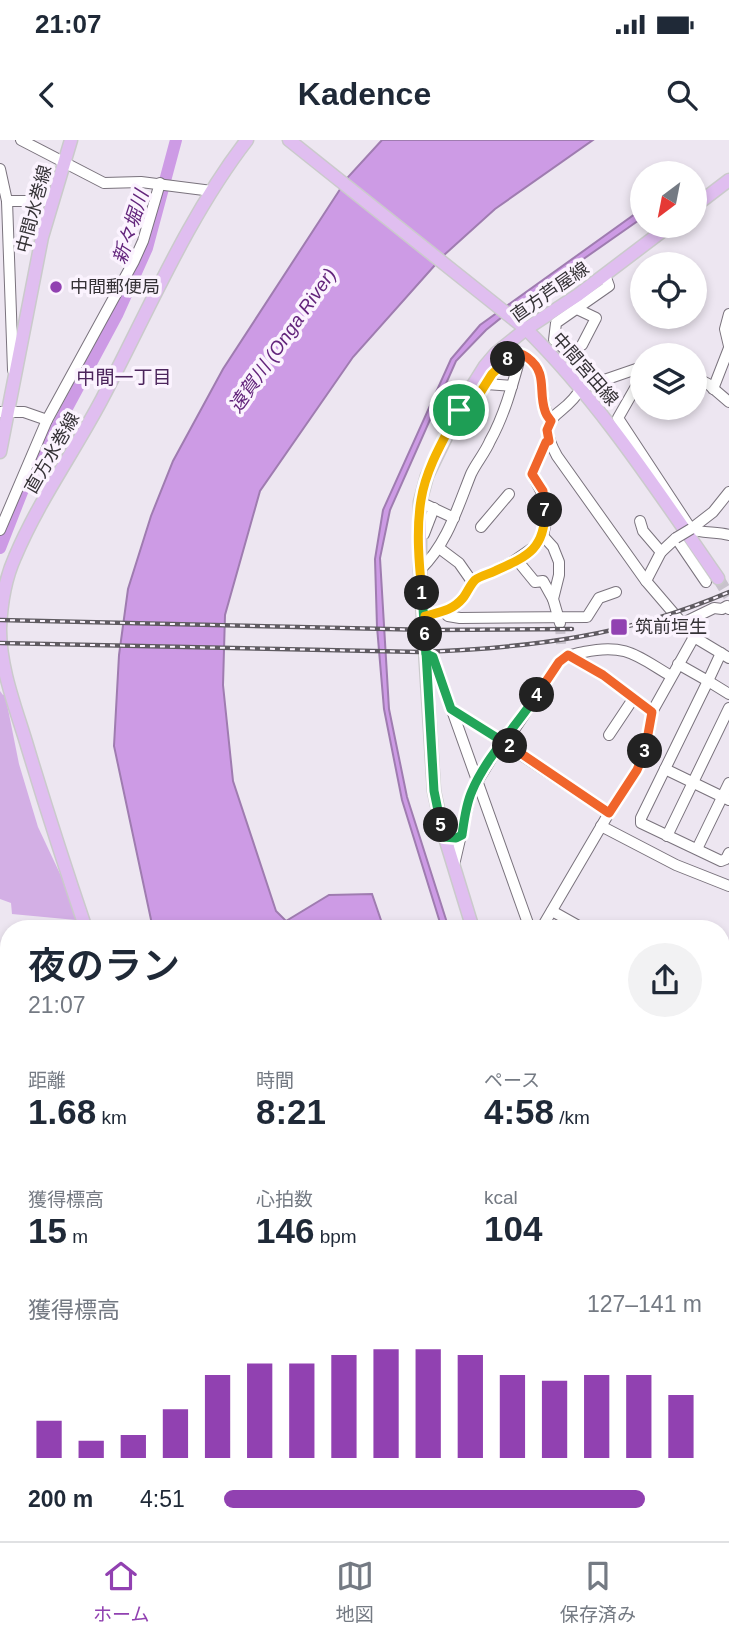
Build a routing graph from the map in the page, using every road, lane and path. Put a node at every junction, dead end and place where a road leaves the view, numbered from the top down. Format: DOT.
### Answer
graph roads {
  1 [pos="21,140"];
  2 [pos="71,140"];
  3 [pos="247,140"];
  4 [pos="289,140"];
  5 [pos="65,163"];
  6 [pos="0,169"];
  7 [pos="729,180"];
  8 [pos="160,183"];
  9 [pos="212,191"];
  10 [pos="707,197"];
  11 [pos="7,201"];
  12 [pos="52,201"];
  13 [pos="653,238"];
  14 [pos="605,275"];
  15 [pos="577,309"];
  16 [pos="729,314"];
  17 [pos="523,326"];
  18 [pos="582,345"];
  19 [pos="729,347"];
  20 [pos="522,354"];
  21 [pos="630,371"];
  22 [pos="13,381"];
  23 [pos="599,382"];
  24 [pos="486,383"];
  25 [pos="707,384"];
  26 [pos="512,386"];
  27 [pos="581,387"];
  28 [pos="713,388"];
  29 [pos="630,397"];
  30 [pos="729,402"];
  31 [pos="459,410"];
  32 [pos="4,412"];
  33 [pos="47,420"];
  34 [pos="551,421"];
  35 [pos="549,441"];
  36 [pos="0,452"];
  37 [pos="729,492"];
  38 [pos="509,494"];
  39 [pos="421,502"];
  40 [pos="435,508"];
  41 [pos="454,518"];
  42 [pos="640,521"];
  43 [pos="481,527"];
  44 [pos="691,529"];
  45 [pos="0,530"];
  46 [pos="424,534"];
  47 [pos="729,535"];
  48 [pos="543,536"];
  49 [pos="676,538"];
  50 [pos="439,548"];
  51 [pos="661,552"];
  52 [pos="517,560"];
  53 [pos="420,570"];
  54 [pos="712,580"];
  55 [pos="646,581"];
  56 [pos="473,583"];
  57 [pos="616,592"];
  58 [pos="553,599"];
  59 [pos="728,607"];
  60 [pos="443,611"];
  61 [pos="425,616"];
  62 [pos="559,621"];
  63 [pos="683,623"];
  64 [pos="694,637"];
  65 [pos="561,644"];
  66 [pos="426,654"];
  67 [pos="567,655"];
  68 [pos="725,656"];
  69 [pos="678,663"];
  70 [pos="671,676"];
  71 [pos="708,681"];
  72 [pos="729,694"];
  73 [pos="634,699"];
  74 [pos="729,708"];
  75 [pos="451,709"];
  76 [pos="652,712"];
  77 [pos="609,735"];
  78 [pos="502,741"];
  79 [pos="665,769"];
  80 [pos="477,782"];
  81 [pos="693,782"];
  82 [pos="729,783"];
  83 [pos="726,798"];
  84 [pos="609,813"];
  85 [pos="601,827"];
  86 [pos="462,835"];
  87 [pos="667,835"];
  88 [pos="444,837"];
  89 [pos="696,849"];
  90 [pos="729,853"];
  91 [pos="454,865"];
  92 [pos="729,886"];
  93 [pos="552,911"];
  94 [pos="83,920"];
  95 [pos="470,920"];
  96 [pos="527,920"];
  97 [pos="546,920"];
  98 [pos="568,920"];
  1 -- 5 [label="street"];
  2 -- 5 [label="main road, 中間水巻線"];
  3 -- 9 [label="main road, 直方水巻線"];
  4 -- 17 [label="main road, 中間宮田線"];
  5 -- 8 [label="street"];
  5 -- 12 [label="main road, 中間水巻線"];
  6 -- 11 [label="street"];
  7 -- 10 [label="main road"];
  8 -- 9 [label="street"];
  8 -- 33 [label="street"];
  9 -- 94 [label="main road, 直方水巻線"];
  11 -- 12 [label="street"];
  11 -- 22 [label="street"];
  12 -- 22 [label="main road, 中間水巻線"];
  13 -- 14 [label="main road, 直方芦屋線"];
  14 -- 15 [label="street"];
  14 -- 17 [label="main road, 直方芦屋線"];
  15 -- 18 [label="street"];
  15 -- 23 [label="street"];
  16 -- 19 [label="street"];
  17 -- 27 [label="main road, 中間宮田線"];
  17 -- 31 [label="main road, 直方芦屋線"];
  19 -- 28 [label="street"];
  20 -- 24 [label="street"];
  20 -- 26 [label="street"];
  20 -- 34 [label="street"];
  21 -- 23 [label="street"];
  22 -- 32 [label="main road, 中間水巻線"];
  23 -- 27 [label="street"];
  24 -- 26 [label="street"];
  24 -- 31 [label="street"];
  25 -- 28 [label="street"];
  26 -- 41 [label="street"];
  27 -- 34 [label="street"];
  27 -- 54 [label="main road, 中間宮田線"];
  28 -- 30 [label="street"];
  29 -- 44 [label="street"];
  31 -- 39 [label="main road, 直方芦屋線"];
  32 -- 33 [label="street"];
  32 -- 36 [label="main road, 中間水巻線"];
  33 -- 45 [label="street"];
  34 -- 35 [label="street"];
  35 -- 48 [label="street"];
  35 -- 55 [label="street"];
  37 -- 44 [label="street"];
  38 -- 43 [label="street"];
  39 -- 40 [label="street"];
  39 -- 53 [label="main road, 直方芦屋線"];
  40 -- 41 [label="street"];
  40 -- 46 [label="street"];
  41 -- 50 [label="street"];
  42 -- 51 [label="street"];
  44 -- 47 [label="street"];
  44 -- 49 [label="street, bridge"];
  48 -- 52 [label="street"];
  48 -- 58 [label="street"];
  49 -- 51 [label="street"];
  49 -- 54 [label="street"];
  50 -- 53 [label="street"];
  50 -- 56 [label="street"];
  51 -- 55 [label="street"];
  52 -- 56 [label="street"];
  52 -- 58 [label="street"];
  53 -- 61 [label="main road, 直方芦屋線"];
  55 -- 63 [label="street"];
  56 -- 60 [label="street"];
  57 -- 62 [label="street"];
  58 -- 62 [label="street"];
  59 -- 63 [label="street"];
  60 -- 61 [label="street"];
  60 -- 62 [label="street"];
  61 -- 66 [label="main road, 直方芦屋線"];
  63 -- 64 [label="street"];
  64 -- 68 [label="street"];
  64 -- 69 [label="street"];
  65 -- 67 [label="street"];
  66 -- 75 [label="street"];
  66 -- 88 [label="main road, 直方芦屋線"];
  67 -- 70 [label="street"];
  67 -- 73 [label="street"];
  67 -- 78 [label="street"];
  68 -- 71 [label="street"];
  69 -- 70 [label="street"];
  69 -- 71 [label="street"];
  70 -- 76 [label="street"];
  71 -- 72 [label="street"];
  71 -- 79 [label="street"];
  73 -- 76 [label="street"];
  73 -- 77 [label="street"];
  74 -- 81 [label="street"];
  75 -- 78 [label="street"];
  75 -- 80 [label="street"];
  76 -- 84 [label="street"];
  78 -- 80 [label="street"];
  78 -- 84 [label="street"];
  79 -- 81 [label="street"];
  79 -- 87 [label="street"];
  80 -- 86 [label="street"];
  80 -- 96 [label="street"];
  81 -- 83 [label="street"];
  81 -- 87 [label="street"];
  82 -- 83 [label="street"];
  83 -- 89 [label="street"];
  84 -- 85 [label="street"];
  85 -- 92 [label="street"];
  85 -- 93 [label="street"];
  86 -- 88 [label="street"];
  86 -- 91 [label="street"];
  87 -- 89 [label="street"];
  88 -- 91 [label="main road, 直方芦屋線"];
  89 -- 90 [label="street"];
  91 -- 95 [label="main road, 直方芦屋線"];
  93 -- 97 [label="street"];
  93 -- 98 [label="street"];
}
